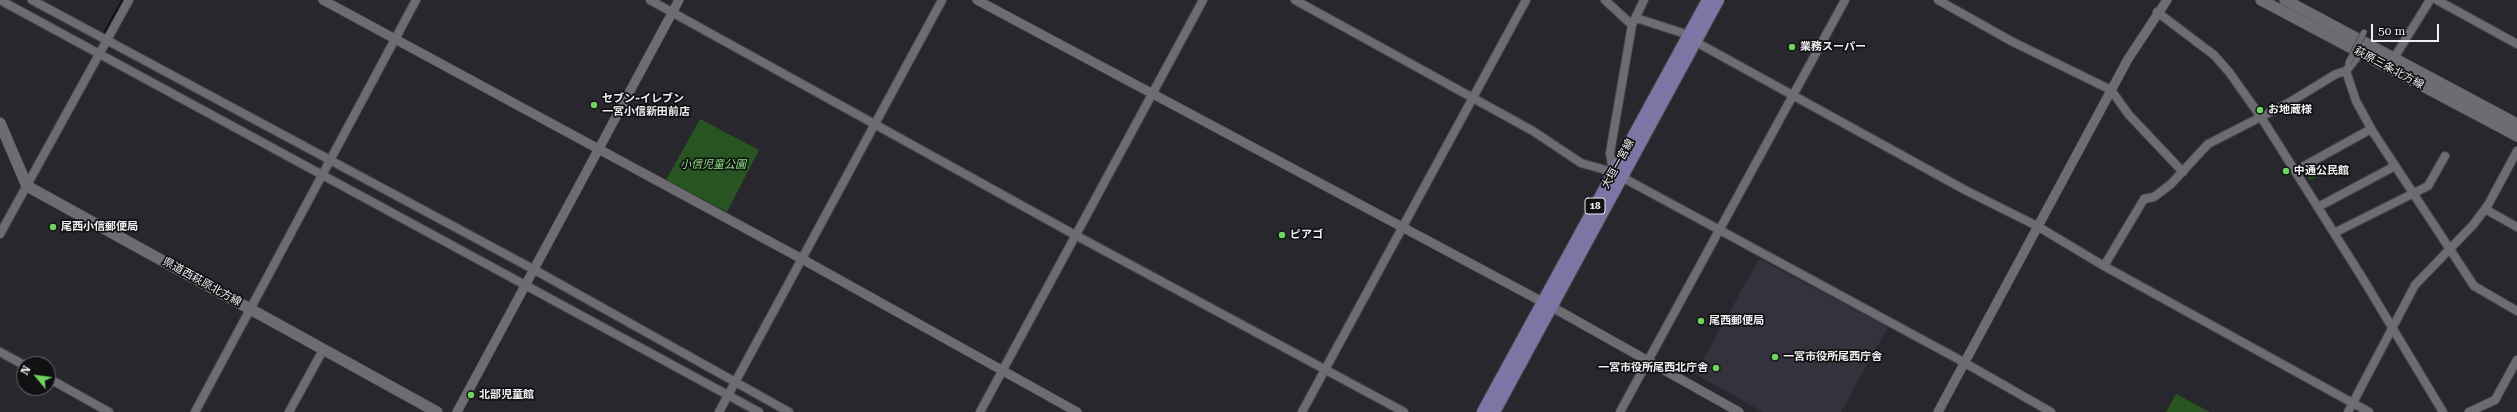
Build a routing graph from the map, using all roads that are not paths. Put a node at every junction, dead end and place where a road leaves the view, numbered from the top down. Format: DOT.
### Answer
graph roads {
  1 [pos="0,0"];
  2 [pos="32,0"];
  3 [pos="129,0"];
  4 [pos="323,0"];
  5 [pos="416,0"];
  6 [pos="650,0"];
  7 [pos="679,0"];
  8 [pos="942,0"];
  9 [pos="977,0"];
  10 [pos="1203,0"];
  11 [pos="1295,0"];
  12 [pos="1526,0"];
  13 [pos="1606,0"];
  14 [pos="1644,0"];
  15 [pos="1708,0"];
  16 [pos="1718,0"];
  17 [pos="1845,0"];
  18 [pos="1938,0"];
  19 [pos="2167,0"];
  20 [pos="2261,0"];
  21 [pos="2285,0"];
  22 [pos="2430,0"];
  23 [pos="2437,0"];
  24 [pos="673,12"];
  25 [pos="2157,12"];
  26 [pos="1634,21"];
  27 [pos="2364,32"];
  28 [pos="1692,38"];
  29 [pos="395,39"];
  30 [pos="107,40"];
  31 [pos="2517,44"];
  32 [pos="2360,53"];
  33 [pos="99,56"];
  34 [pos="2394,58"];
  35 [pos="2347,67"];
  36 [pos="2111,90"];
  37 [pos="1152,95"];
  38 [pos="1794,96"];
  39 [pos="1472,98"];
  40 [pos="2261,117"];
  41 [pos="0,123"];
  42 [pos="875,124"];
  43 [pos="2517,124"];
  44 [pos="2371,129"];
  45 [pos="2517,136"];
  46 [pos="598,150"];
  47 [pos="2517,151"];
  48 [pos="2445,156"];
  49 [pos="331,161"];
  50 [pos="2395,166"];
  51 [pos="2295,171"];
  52 [pos="2183,172"];
  53 [pos="1617,174"];
  54 [pos="323,176"];
  55 [pos="27,186"];
  56 [pos="2412,192"];
  57 [pos="2318,207"];
  58 [pos="2485,209"];
  59 [pos="2038,226"];
  60 [pos="2517,227"];
  61 [pos="1402,228"];
  62 [pos="1720,229"];
  63 [pos="2334,233"];
  64 [pos="0,234"];
  65 [pos="1077,236"];
  66 [pos="2450,249"];
  67 [pos="802,259"];
  68 [pos="2104,266"];
  69 [pos="533,269"];
  70 [pos="527,285"];
  71 [pos="1547,305"];
  72 [pos="251,309"];
  73 [pos="2517,311"];
  74 [pos="2393,328"];
  75 [pos="323,350"];
  76 [pos="0,352"];
  77 [pos="1647,360"];
  78 [pos="2517,360"];
  79 [pos="16,361"];
  80 [pos="1965,362"];
  81 [pos="1325,369"];
  82 [pos="1003,372"];
  83 [pos="736,381"];
  84 [pos="56,382"];
  85 [pos="729,394"];
  86 [pos="2352,403"];
  87 [pos="109,412"];
  88 [pos="195,412"];
  89 [pos="289,412"];
  90 [pos="437,412"];
  91 [pos="457,412"];
  92 [pos="719,412"];
  93 [pos="759,412"];
  94 [pos="789,412"];
  95 [pos="980,412"];
  96 [pos="1077,412"];
  97 [pos="1302,412"];
  98 [pos="1404,412"];
  99 [pos="1483,412"];
  100 [pos="1494,412"];
  101 [pos="1620,412"];
  102 [pos="1739,412"];
  103 [pos="1938,412"];
  104 [pos="2051,412"];
  105 [pos="2348,412"];
  106 [pos="2369,412"];
  107 [pos="2443,412"];
  108 [pos="2470,412"];
  1 -- 33 [label="street"];
  2 -- 30 [label="street"];
  3 -- 30 [label="street"];
  4 -- 29 [label="street"];
  5 -- 29 [label="street"];
  6 -- 24 [label="street"];
  7 -- 24 [label="street"];
  8 -- 42 [label="street"];
  9 -- 37 [label="street"];
  10 -- 37 [label="street"];
  11 -- 39 [label="street"];
  12 -- 39 [label="street"];
  13 -- 26 [label="street"];
  14 -- 26 [label="street"];
  15 -- 28 [label="main road, 大垣一宮線 / 18"];
  16 -- 28 [label="main road, 大垣一宮線 / 18"];
  17 -- 38 [label="street"];
  18 -- 36 [label="street"];
  19 -- 25 [label="street"];
  20 -- 32 [label="main road, 萩原三条北方線"];
  21 -- 34 [label="main road, 萩原三条北方線"];
  22 -- 34 [label="street"];
  23 -- 31 [label="street"];
  24 -- 42 [label="street"];
  24 -- 46 [label="street"];
  25 -- 36 [label="street"];
  25 -- 40 [label="street"];
  26 -- 28 [label="street"];
  26 -- 53 [label="street"];
  27 -- 35 [label="street, bridge"];
  28 -- 38 [label="street"];
  28 -- 53 [label="main road, 大垣一宮線 / 18"];
  29 -- 46 [label="street"];
  29 -- 49 [label="street"];
  30 -- 33 [label="street"];
  30 -- 49 [label="street"];
  32 -- 35 [label="street"];
  32 -- 45 [label="main road, 萩原三条北方線"];
  33 -- 54 [label="street"];
  33 -- 55 [label="street"];
  34 -- 43 [label="main road, 萩原三条北方線"];
  35 -- 40 [label="street"];
  35 -- 44 [label="street"];
  36 -- 52 [label="street"];
  36 -- 59 [label="street"];
  37 -- 61 [label="street"];
  37 -- 65 [label="street"];
  38 -- 59 [label="street"];
  38 -- 62 [label="street"];
  39 -- 53 [label="street"];
  39 -- 61 [label="street"];
  40 -- 51 [label="street"];
  40 -- 52 [label="street"];
  41 -- 55 [label="main road"];
  42 -- 65 [label="street"];
  42 -- 67 [label="street"];
  44 -- 50 [label="street"];
  44 -- 51 [label="street"];
  46 -- 67 [label="street"];
  46 -- 69 [label="street"];
  47 -- 58 [label="street"];
  48 -- 56 [label="street"];
  49 -- 54 [label="street"];
  49 -- 69 [label="street"];
  50 -- 56 [label="street"];
  50 -- 57 [label="street"];
  51 -- 57 [label="street"];
  52 -- 68 [label="street"];
  53 -- 62 [label="street"];
  53 -- 71 [label="main road, 大垣一宮線 / 18"];
  54 -- 70 [label="street"];
  54 -- 72 [label="street"];
  55 -- 64 [label="street"];
  55 -- 72 [label="main road, 県道西萩原北方線"];
  56 -- 63 [label="street"];
  56 -- 66 [label="street"];
  57 -- 63 [label="street"];
  58 -- 60 [label="street"];
  58 -- 66 [label="street"];
  59 -- 68 [label="street"];
  59 -- 80 [label="street"];
  61 -- 71 [label="street"];
  61 -- 81 [label="street"];
  62 -- 77 [label="street"];
  62 -- 80 [label="street"];
  63 -- 74 [label="street"];
  65 -- 81 [label="street"];
  65 -- 82 [label="street"];
  66 -- 73 [label="street"];
  66 -- 74 [label="street"];
  67 -- 82 [label="street"];
  67 -- 83 [label="street"];
  68 -- 86 [label="street"];
  69 -- 70 [label="street"];
  69 -- 83 [label="street"];
  70 -- 85 [label="street"];
  70 -- 91 [label="street"];
  71 -- 77 [label="street"];
  71 -- 99 [label="main road, 大垣一宮線 / 18"];
  71 -- 100 [label="main road, 大垣一宮線 / 18"];
  72 -- 75 [label="main road, 県道西萩原北方線"];
  72 -- 88 [label="street"];
  74 -- 86 [label="street"];
  74 -- 107 [label="street"];
  75 -- 89 [label="street"];
  75 -- 90 [label="main road, 県道西萩原北方線"];
  76 -- 79 [label="street"];
  77 -- 101 [label="street"];
  77 -- 102 [label="street"];
  78 -- 108 [label="street"];
  80 -- 103 [label="street"];
  80 -- 104 [label="street"];
  81 -- 97 [label="street"];
  81 -- 98 [label="street"];
  82 -- 95 [label="street"];
  82 -- 96 [label="street"];
  83 -- 85 [label="street"];
  83 -- 94 [label="street"];
  84 -- 87 [label="street"];
  85 -- 92 [label="street"];
  85 -- 93 [label="street"];
  86 -- 105 [label="street"];
  86 -- 106 [label="street"];
}
